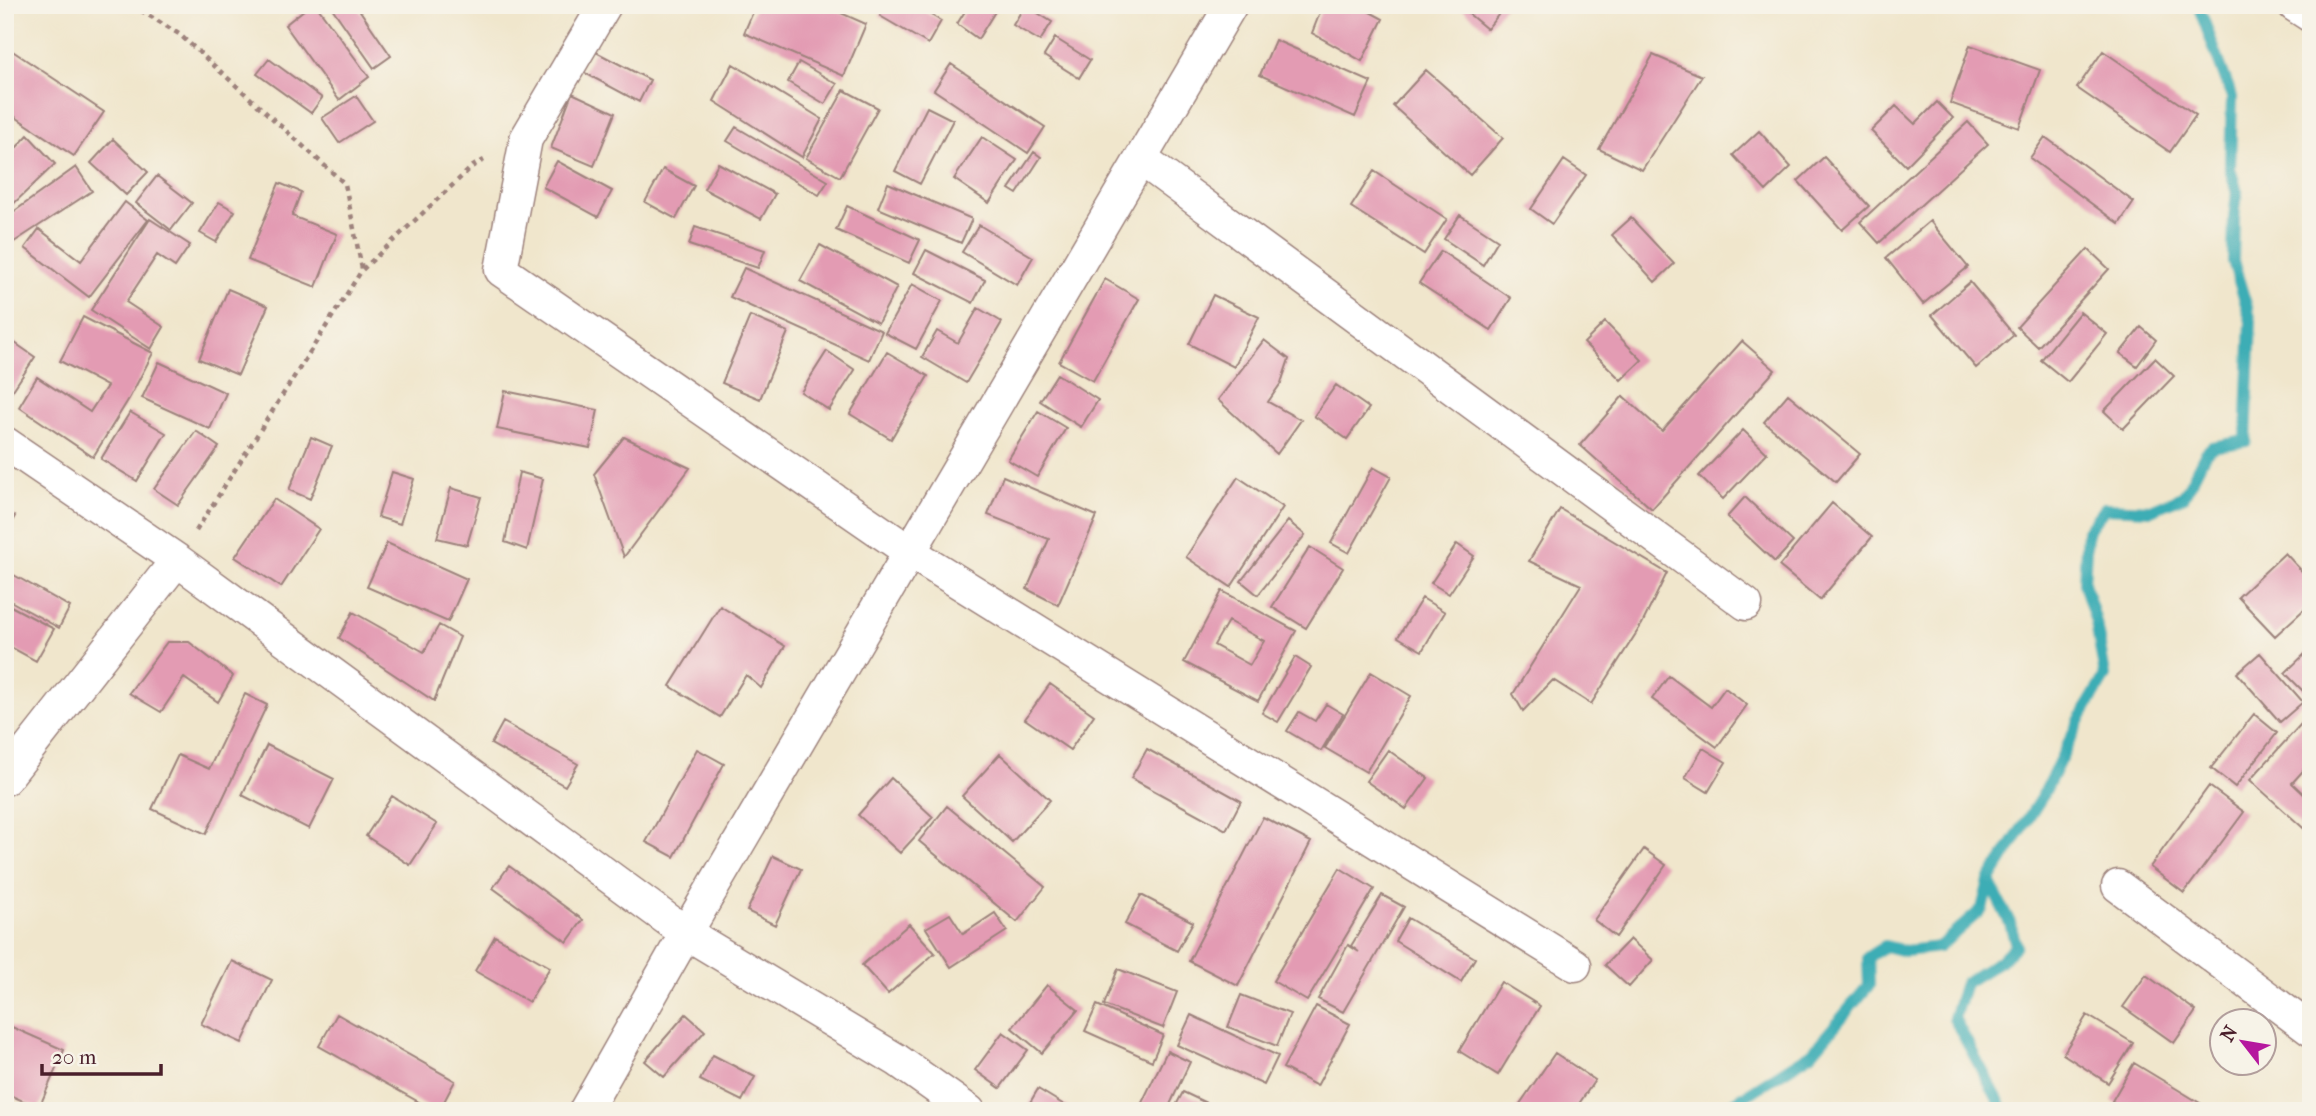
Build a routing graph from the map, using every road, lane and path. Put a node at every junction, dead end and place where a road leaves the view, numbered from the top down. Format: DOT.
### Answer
graph roads {
  1 [pos="132,5"];
  2 [pos="606,5"];
  3 [pos="1231,5"];
  4 [pos="2294,5"];
  5 [pos="2311,16"];
  6 [pos="526,139"];
  7 [pos="1141,159"];
  8 [pos="362,270"];
  9 [pos="5,443"];
  10 [pos="910,552"];
  11 [pos="177,560"];
  12 [pos="1746,604"];
  13 [pos="5,779"];
  14 [pos="2118,886"];
  15 [pos="686,933"];
  16 [pos="1575,965"];
  17 [pos="2311,1030"];
  18 [pos="585,1111"];
  19 [pos="969,1111"];
  1 -- 8 [label="path"];
  2 -- 6 [label="street"];
  3 -- 7 [label="street"];
  4 -- 5 [label="street"];
  6 -- 8 [label="path"];
  6 -- 10 [label="street"];
  7 -- 10 [label="street"];
  7 -- 12 [label="street"];
  8 -- 11 [label="path"];
  9 -- 11 [label="street"];
  10 -- 15 [label="street"];
  10 -- 16 [label="street"];
  11 -- 13 [label="street"];
  11 -- 15 [label="street"];
  14 -- 17 [label="street"];
  15 -- 18 [label="street"];
  15 -- 19 [label="street"];
}
